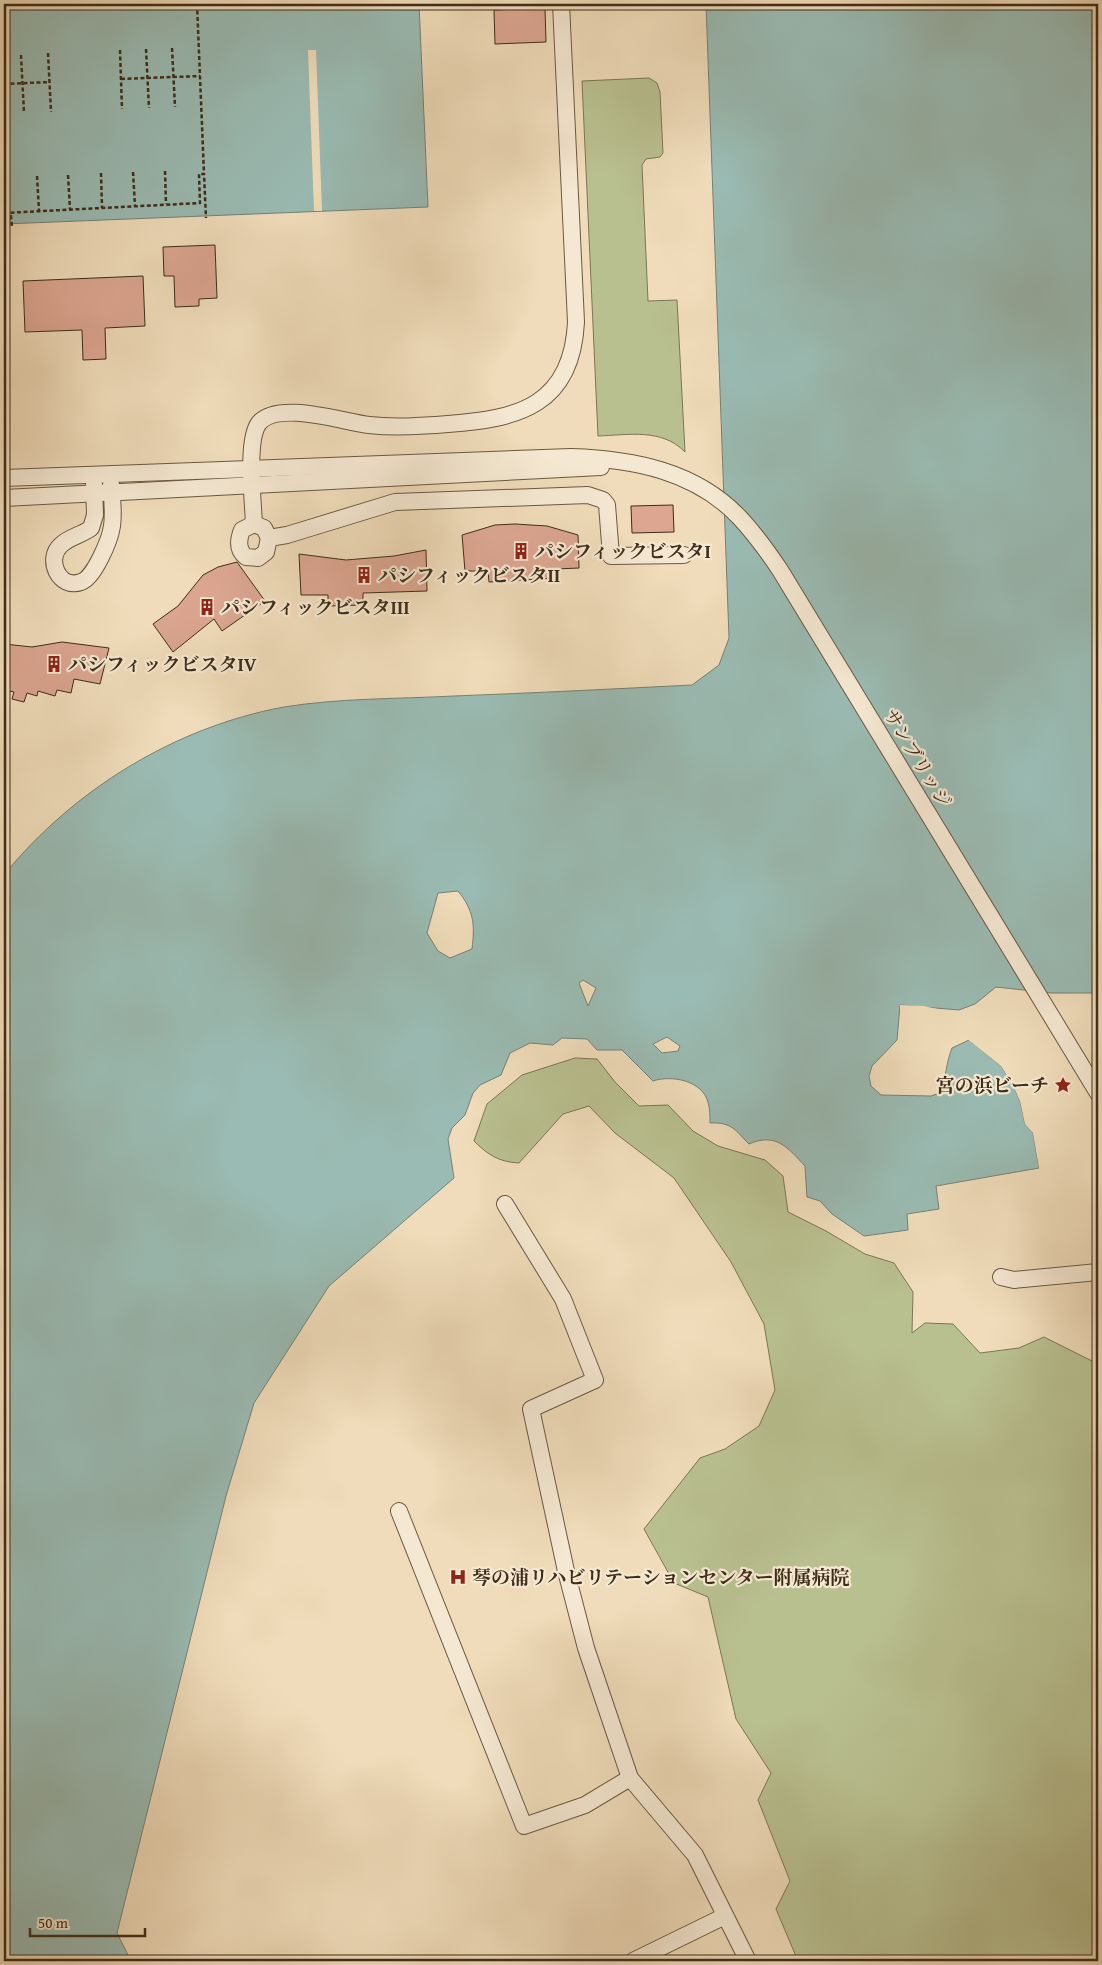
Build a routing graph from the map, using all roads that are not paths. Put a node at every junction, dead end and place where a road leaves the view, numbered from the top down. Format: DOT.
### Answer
graph roads {
  1 [pos="561,4"];
  2 [pos="253,468"];
  3 [pos="673,473"];
  4 [pos="94,474"];
  5 [pos="110,474"];
  6 [pos="4,478"];
  7 [pos="253,486"];
  8 [pos="111,493"];
  9 [pos="94,494"];
  10 [pos="4,498"];
  11 [pos="254,524"];
  12 [pos="269,538"];
  13 [pos="684,555"];
  14 [pos="1098,1093"];
  15 [pos="505,1204"];
  16 [pos="1098,1272"];
  17 [pos="1001,1277"];
  18 [pos="399,1511"];
  19 [pos="630,1778"];
  20 [pos="725,1916"];
  21 [pos="633,1961"];
  22 [pos="748,1961"];
  1 -- 2 [label="street"];
  2 -- 3 [label="street"];
  2 -- 5 [label="street"];
  2 -- 7 [label="street"];
  3 -- 7 [label="street"];
  3 -- 14 [label="street, サンブリッジ"];
  4 -- 5 [label="street"];
  4 -- 6 [label="street"];
  4 -- 9 [label="street"];
  5 -- 8 [label="street"];
  7 -- 8 [label="street"];
  7 -- 11 [label="street"];
  8 -- 9 [label="street"];
  8 -- 9 [label="street"];
  9 -- 10 [label="street"];
  11 -- 12 [label="street"];
  11 -- 12 [label="street"];
  12 -- 13 [label="street"];
  15 -- 19 [label="street"];
  16 -- 17 [label="street"];
  18 -- 19 [label="street"];
  19 -- 20 [label="street"];
  20 -- 21 [label="street"];
  20 -- 22 [label="street"];
}
